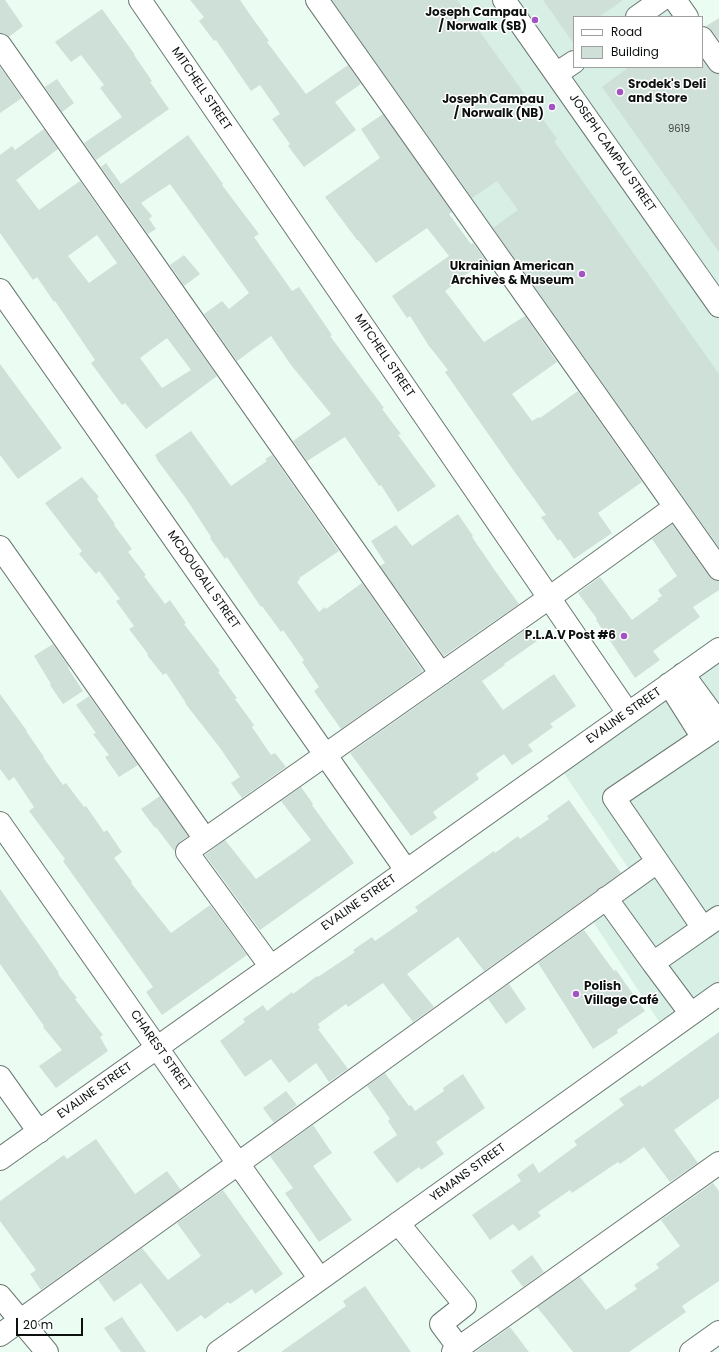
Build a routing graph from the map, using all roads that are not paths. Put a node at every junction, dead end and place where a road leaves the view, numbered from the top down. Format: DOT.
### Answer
graph roads {
  1 [pos="140,0"];
  2 [pos="317,0"];
  3 [pos="504,0"];
  4 [pos="661,0"];
  5 [pos="675,0"];
  6 [pos="638,16"];
  7 [pos="686,16"];
  8 [pos="703,39"];
  9 [pos="0,45"];
  10 [pos="719,62"];
  11 [pos="573,63"];
  12 [pos="556,74"];
  13 [pos="0,290"];
  14 [pos="719,305"];
  15 [pos="675,506"];
  16 [pos="0,547"];
  17 [pos="719,569"];
  18 [pos="549,598"];
  19 [pos="719,649"];
  20 [pos="441,674"];
  21 [pos="676,679"];
  22 [pos="628,713"];
  23 [pos="719,723"];
  24 [pos="711,732"];
  25 [pos="326,755"];
  26 [pos="0,823"];
  27 [pos="205,839"];
  28 [pos="658,862"];
  29 [pos="406,870"];
  30 [pos="606,898"];
  31 [pos="711,923"];
  32 [pos="653,963"];
  33 [pos="271,966"];
  34 [pos="719,994"];
  35 [pos="691,1014"];
  36 [pos="157,1048"];
  37 [pos="0,1077"];
  38 [pos="38,1132"];
  39 [pos="0,1159"];
  40 [pos="238,1163"];
  41 [pos="719,1163"];
  42 [pos="398,1223"];
  43 [pos="320,1279"];
  44 [pos="0,1296"];
  45 [pos="20,1320"];
  46 [pos="719,1332"];
  47 [pos="0,1334"];
  48 [pos="456,1350"];
  49 [pos="47,1352"];
  50 [pos="218,1352"];
  51 [pos="691,1352"];
  1 -- 18 [label="street, MITCHELL STREET"];
  2 -- 15 [label="street"];
  3 -- 12 [label="street, JOSEPH CAMPAU STREET"];
  4 -- 6 [label="street"];
  5 -- 7 [label="street"];
  8 -- 10 [label="street"];
  9 -- 20 [label="street"];
  11 -- 12 [label="street"];
  12 -- 14 [label="street, JOSEPH CAMPAU STREET"];
  13 -- 25 [label="street, MCDOUGALL STREET"];
  15 -- 17 [label="street"];
  15 -- 18 [label="street"];
  16 -- 27 [label="street"];
  18 -- 20 [label="street"];
  18 -- 22 [label="street, MITCHELL STREET"];
  19 -- 21 [label="street, EVALINE STREET"];
  20 -- 25 [label="street"];
  21 -- 22 [label="street, EVALINE STREET"];
  21 -- 23 [label="street"];
  21 -- 24 [label="street"];
  22 -- 29 [label="street, EVALINE STREET"];
  24 -- 28 [label="street"];
  25 -- 27 [label="street"];
  25 -- 29 [label="street, MCDOUGALL STREET"];
  26 -- 36 [label="street, CHAREST STREET"];
  27 -- 33 [label="street"];
  28 -- 30 [label="street"];
  28 -- 31 [label="street"];
  29 -- 33 [label="street, EVALINE STREET"];
  30 -- 32 [label="street"];
  30 -- 40 [label="street"];
  31 -- 32 [label="street"];
  32 -- 35 [label="street"];
  33 -- 36 [label="street, EVALINE STREET"];
  34 -- 35 [label="street, YEMANS STREET"];
  35 -- 42 [label="street, YEMANS STREET"];
  36 -- 38 [label="street, EVALINE STREET"];
  36 -- 40 [label="street, CHAREST STREET"];
  37 -- 38 [label="street"];
  38 -- 39 [label="street, EVALINE STREET"];
  40 -- 43 [label="street, CHAREST STREET"];
  40 -- 45 [label="street"];
  41 -- 48 [label="street"];
  42 -- 43 [label="street, YEMANS STREET"];
  42 -- 48 [label="street"];
  43 -- 50 [label="street, YEMANS STREET"];
  44 -- 45 [label="street"];
  45 -- 47 [label="street"];
  45 -- 49 [label="street"];
  46 -- 51 [label="street"];
}
